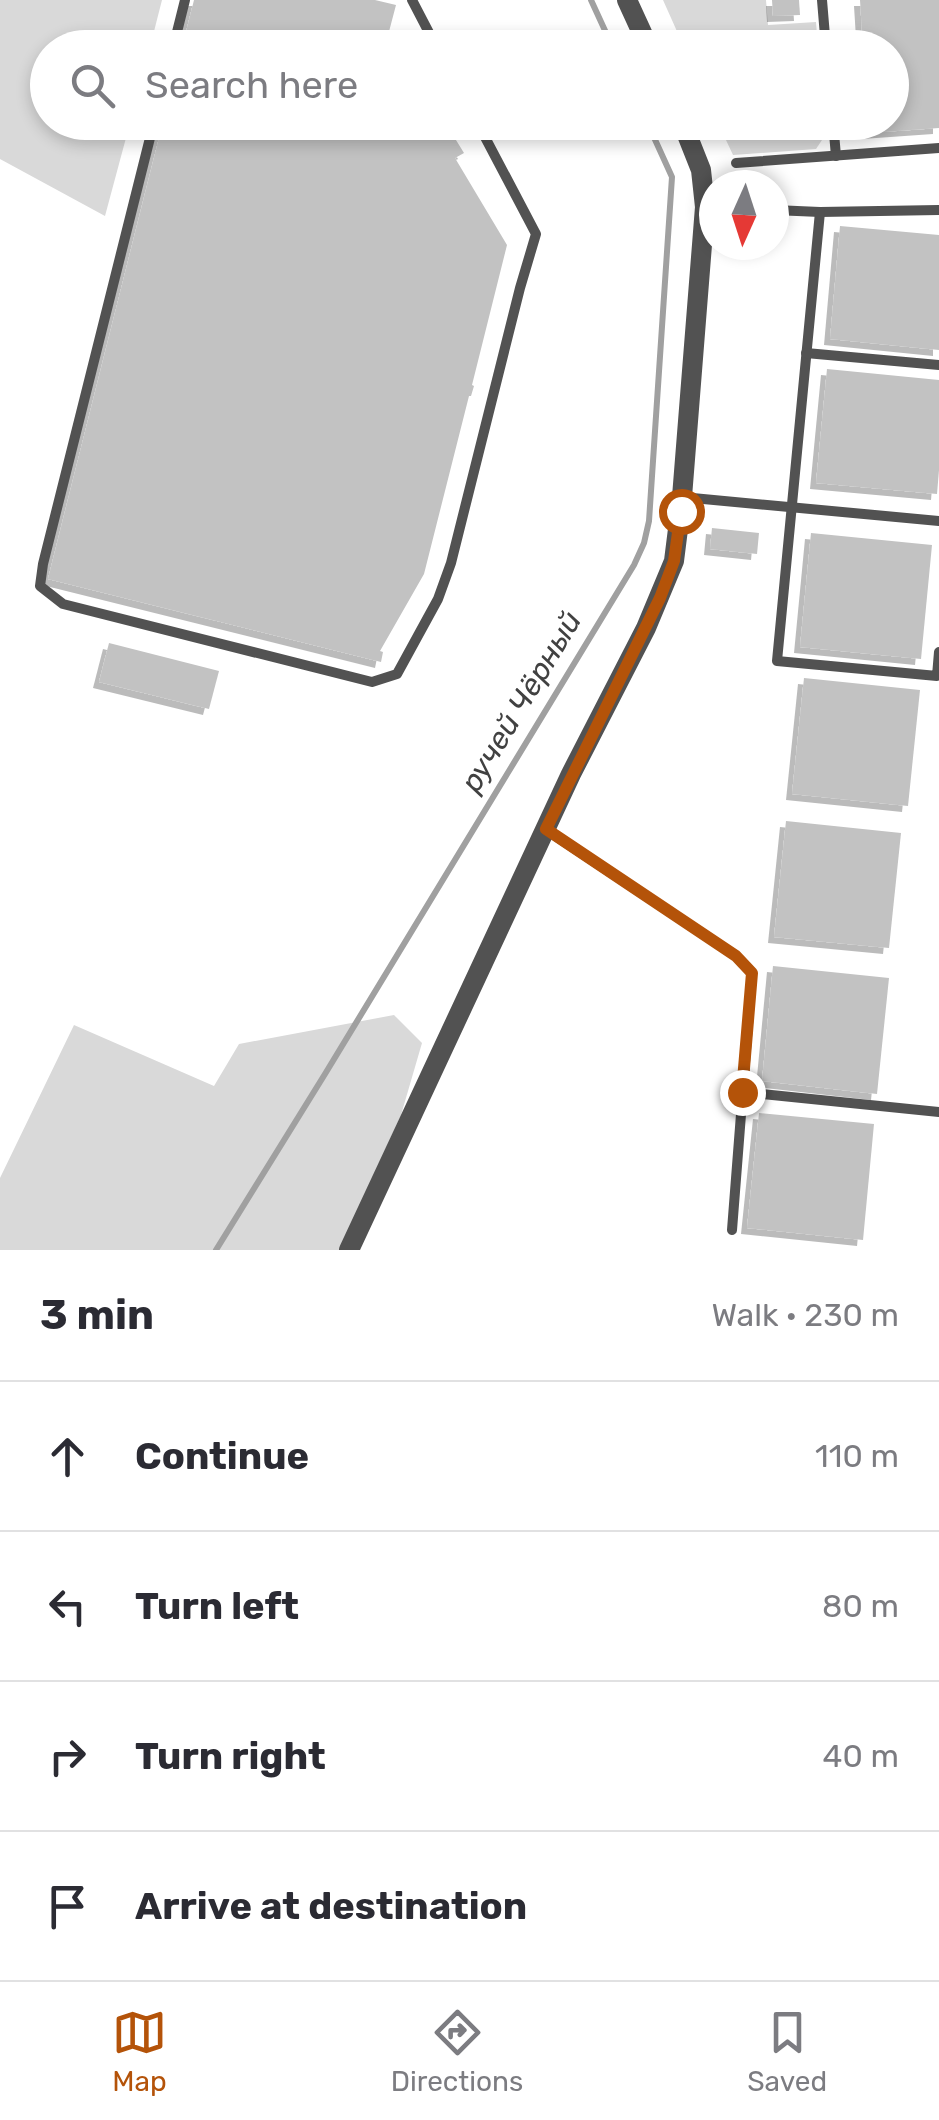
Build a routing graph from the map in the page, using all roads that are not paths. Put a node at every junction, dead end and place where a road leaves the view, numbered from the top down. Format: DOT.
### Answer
graph roads {
  1 [pos="185,0"];
  2 [pos="412,0"];
  3 [pos="627,0"];
  4 [pos="822,0"];
  5 [pos="178,30"];
  6 [pos="428,30"];
  7 [pos="640,30"];
  8 [pos="824,30"];
  9 [pos="149,140"];
  10 [pos="486,140"];
  11 [pos="689,140"];
  12 [pos="835,140"];
  13 [pos="939,148"];
  14 [pos="836,156"];
  15 [pos="736,164"];
  16 [pos="701,170"];
  17 [pos="939,210"];
  18 [pos="789,211"];
  19 [pos="820,212"];
  20 [pos="704,260"];
  21 [pos="806,353"];
  22 [pos="939,365"];
  23 [pos="682,497"];
  24 [pos="792,507"];
  25 [pos="939,521"];
  26 [pos="939,652"];
  27 [pos="546,829"];
  28 [pos="742,1092"];
  29 [pos="939,1112"];
  30 [pos="732,1230"];
  31 [pos="349,1250"];
  1 -- 5 [label="lane"];
  2 -- 6 [label="lane"];
  3 -- 7 [label="street"];
  4 -- 8 [label="lane"];
  9 -- 10 [label="lane"];
  11 -- 16 [label="street"];
  12 -- 14 [label="lane"];
  13 -- 14 [label="lane"];
  14 -- 15 [label="lane"];
  17 -- 19 [label="lane"];
  18 -- 19 [label="lane"];
  19 -- 21 [label="lane"];
  20 -- 23 [label="street"];
  21 -- 22 [label="lane"];
  21 -- 24 [label="lane"];
  23 -- 24 [label="lane"];
  23 -- 27 [label="street"];
  24 -- 25 [label="lane"];
  24 -- 26 [label="lane"];
  27 -- 28 [label="lane"];
  27 -- 31 [label="street"];
  28 -- 29 [label="lane"];
  28 -- 30 [label="lane"];
}
